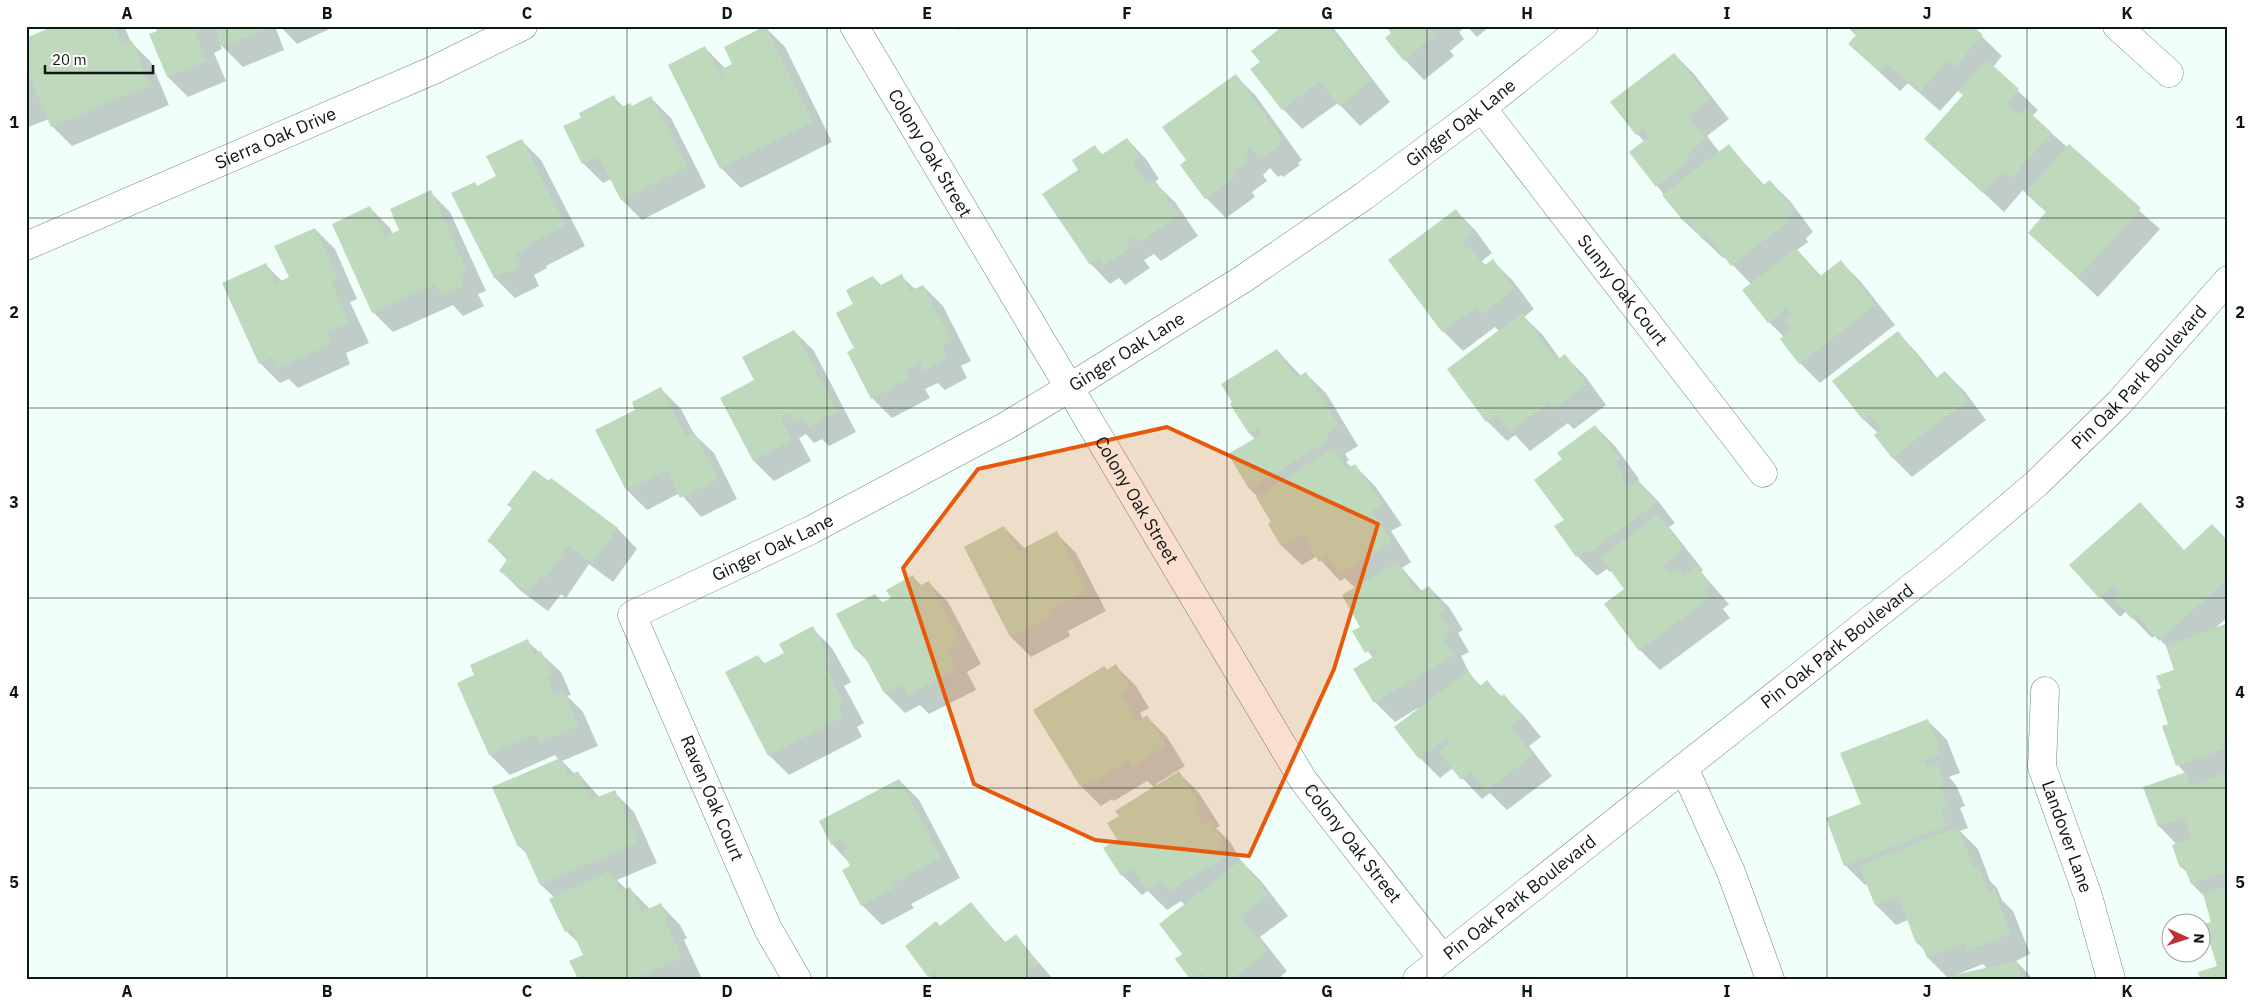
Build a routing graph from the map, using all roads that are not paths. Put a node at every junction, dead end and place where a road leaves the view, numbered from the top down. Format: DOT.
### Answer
graph roads {
  1 [pos="523,26"];
  2 [pos="854,26"];
  3 [pos="1584,26"];
  4 [pos="2117,26"];
  5 [pos="2169,73"];
  6 [pos="1482,108"];
  7 [pos="26,246"];
  8 [pos="2228,280"];
  9 [pos="1069,388"];
  10 [pos="1763,473"];
  11 [pos="632,615"];
  12 [pos="2045,691"];
  13 [pos="1684,768"];
  14 [pos="1443,958"];
  15 [pos="798,979"];
  16 [pos="1417,979"];
  17 [pos="1770,979"];
  18 [pos="2111,979"];
  1 -- 7 [label="street, Sierra Oak Drive"];
  2 -- 9 [label="street, Colony Oak Street"];
  3 -- 6 [label="street, Ginger Oak Lane"];
  4 -- 5 [label="street"];
  6 -- 9 [label="street, Ginger Oak Lane"];
  6 -- 10 [label="street, Sunny Oak Court"];
  8 -- 13 [label="street, Pin Oak Park Boulevard"];
  9 -- 11 [label="street, Ginger Oak Lane"];
  9 -- 14 [label="street, Colony Oak Street"];
  11 -- 15 [label="street, Raven Oak Court"];
  12 -- 18 [label="street, Landover Lane"];
  13 -- 14 [label="street, Pin Oak Park Boulevard"];
  13 -- 17 [label="street"];
  14 -- 16 [label="street, Pin Oak Park Boulevard"];
}
